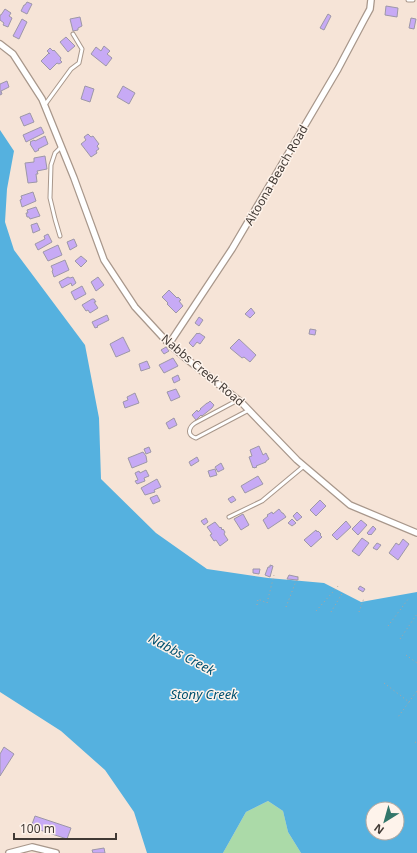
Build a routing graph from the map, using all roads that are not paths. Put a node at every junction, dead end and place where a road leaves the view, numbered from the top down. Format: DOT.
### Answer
graph roads {
  1 [pos="371,0"];
  2 [pos="408,0"];
  3 [pos="413,0"];
  4 [pos="73,34"];
  5 [pos="0,44"];
  6 [pos="44,106"];
  7 [pos="61,147"];
  8 [pos="60,236"];
  9 [pos="169,344"];
  10 [pos="238,400"];
  11 [pos="249,410"];
  12 [pos="304,466"];
  13 [pos="229,516"];
  14 [pos="417,532"];
  15 [pos="9,853"];
  16 [pos="56,853"];
  1 -- 9 [label="street, Altoona Beach Road"];
  2 -- 3 [label="lane"];
  4 -- 6 [label="lane"];
  5 -- 6 [label="street, Nabbs Creek Road"];
  6 -- 7 [label="street, Nabbs Creek Road"];
  7 -- 8 [label="lane"];
  7 -- 9 [label="street, Nabbs Creek Road"];
  9 -- 10 [label="street, Nabbs Creek Road"];
  10 -- 11 [label="street, Nabbs Creek Road"];
  10 -- 11 [label="lane"];
  11 -- 12 [label="street, Nabbs Creek Road"];
  12 -- 13 [label="lane"];
  12 -- 14 [label="street, Nabbs Creek Road"];
  15 -- 16 [label="street"];
}
